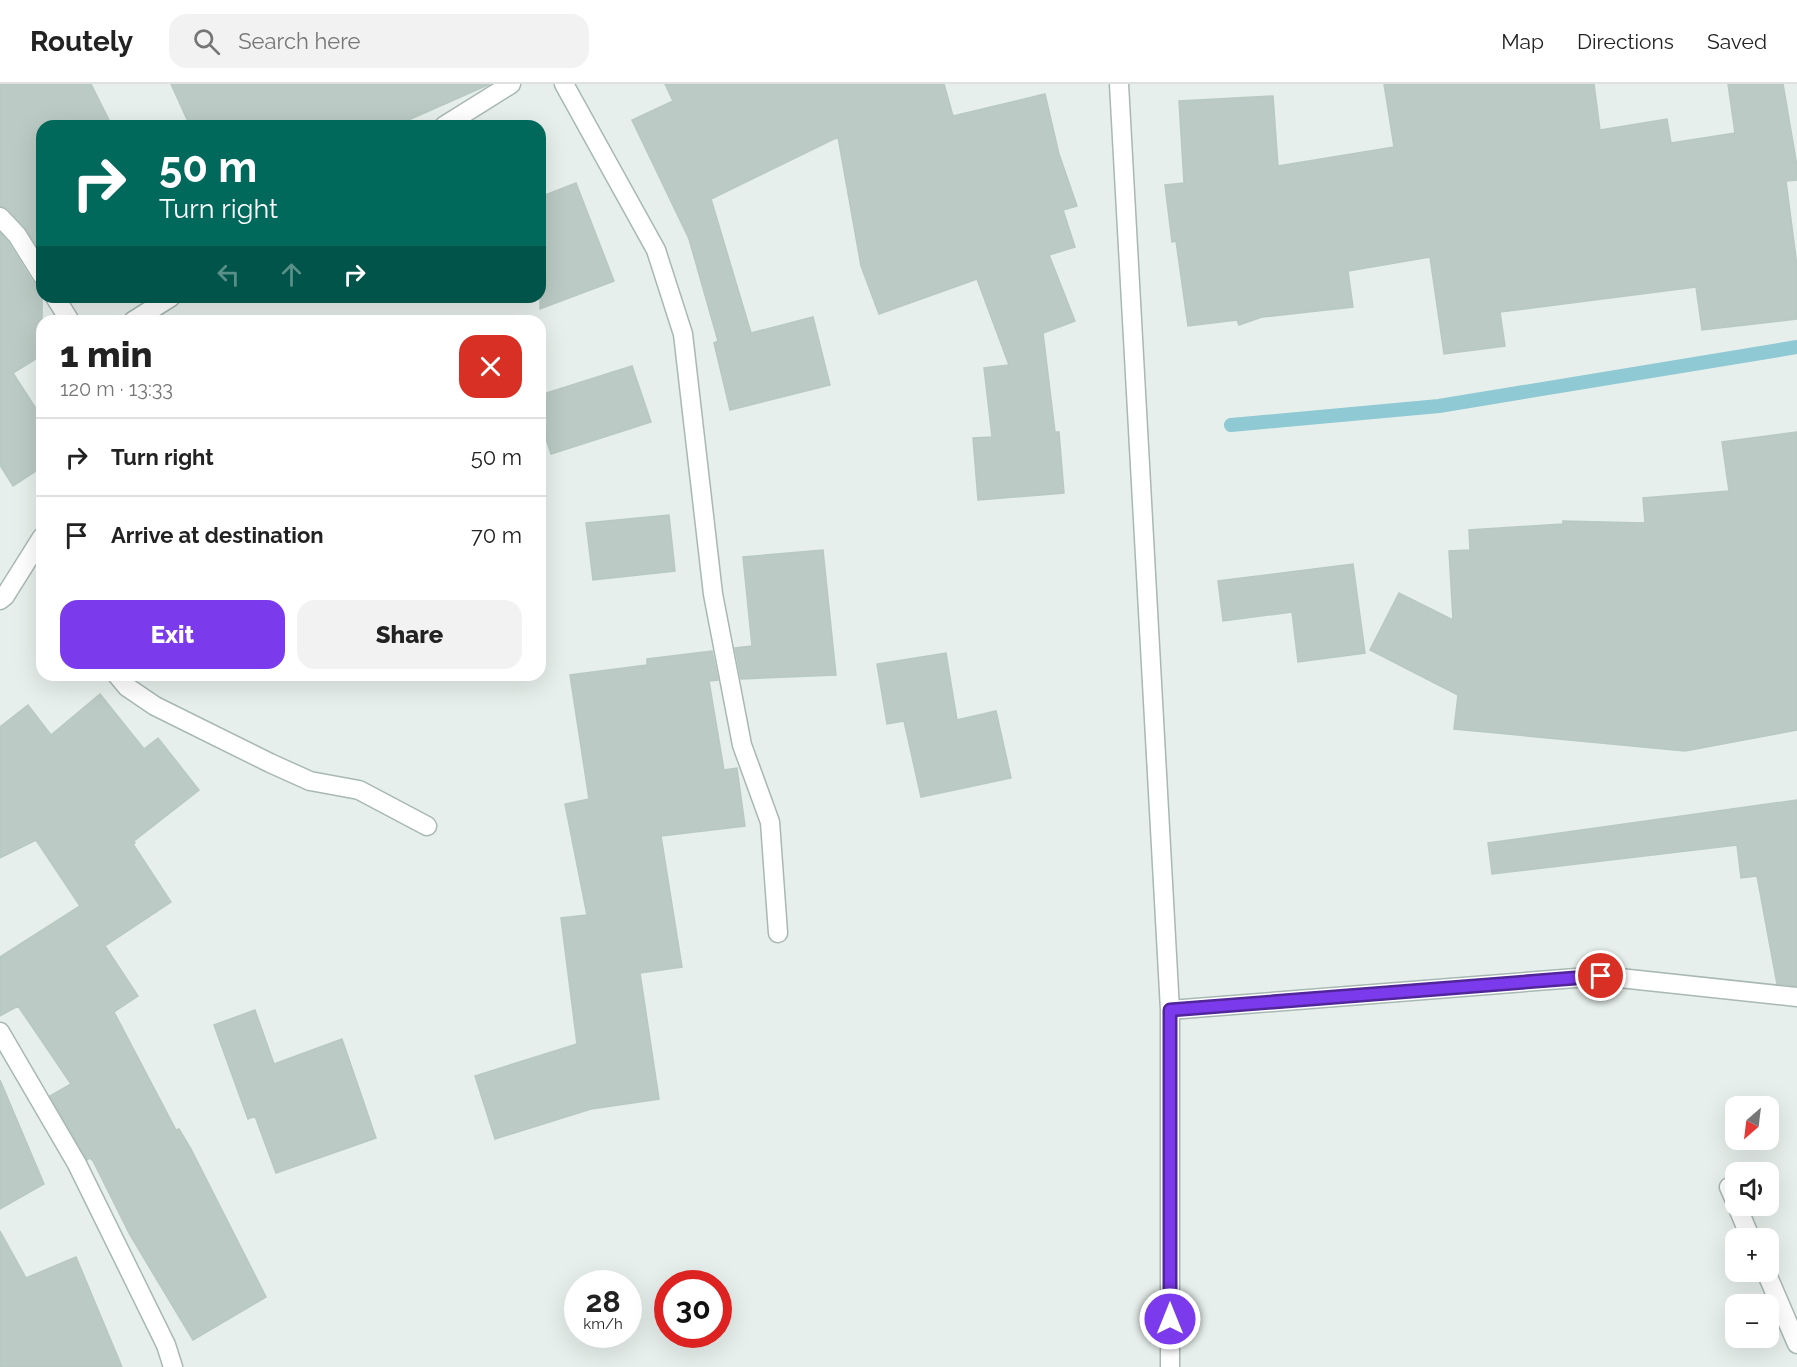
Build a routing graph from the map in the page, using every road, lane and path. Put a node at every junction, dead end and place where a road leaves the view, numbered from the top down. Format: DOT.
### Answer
graph roads {
  1 [pos="511,84"];
  2 [pos="564,84"];
  3 [pos="1119,84"];
  4 [pos="454,120"];
  5 [pos="0,217"];
  6 [pos="36,265"];
  7 [pos="162,303"];
  8 [pos="142,315"];
  9 [pos="36,547"];
  10 [pos="0,600"];
  11 [pos="122,681"];
  12 [pos="427,826"];
  13 [pos="778,933"];
  14 [pos="1797,997"];
  15 [pos="1170,1010"];
  16 [pos="0,1032"];
  17 [pos="1770,1282"];
  18 [pos="1797,1344"];
  19 [pos="173,1367"];
  20 [pos="1170,1367"];
  1 -- 4 [label="street"];
  2 -- 13 [label="street"];
  3 -- 15 [label="street"];
  5 -- 6 [label="street"];
  7 -- 8 [label="street"];
  9 -- 10 [label="street"];
  11 -- 12 [label="street"];
  14 -- 15 [label="street"];
  15 -- 20 [label="street"];
  16 -- 19 [label="street"];
  17 -- 18 [label="street"];
}
